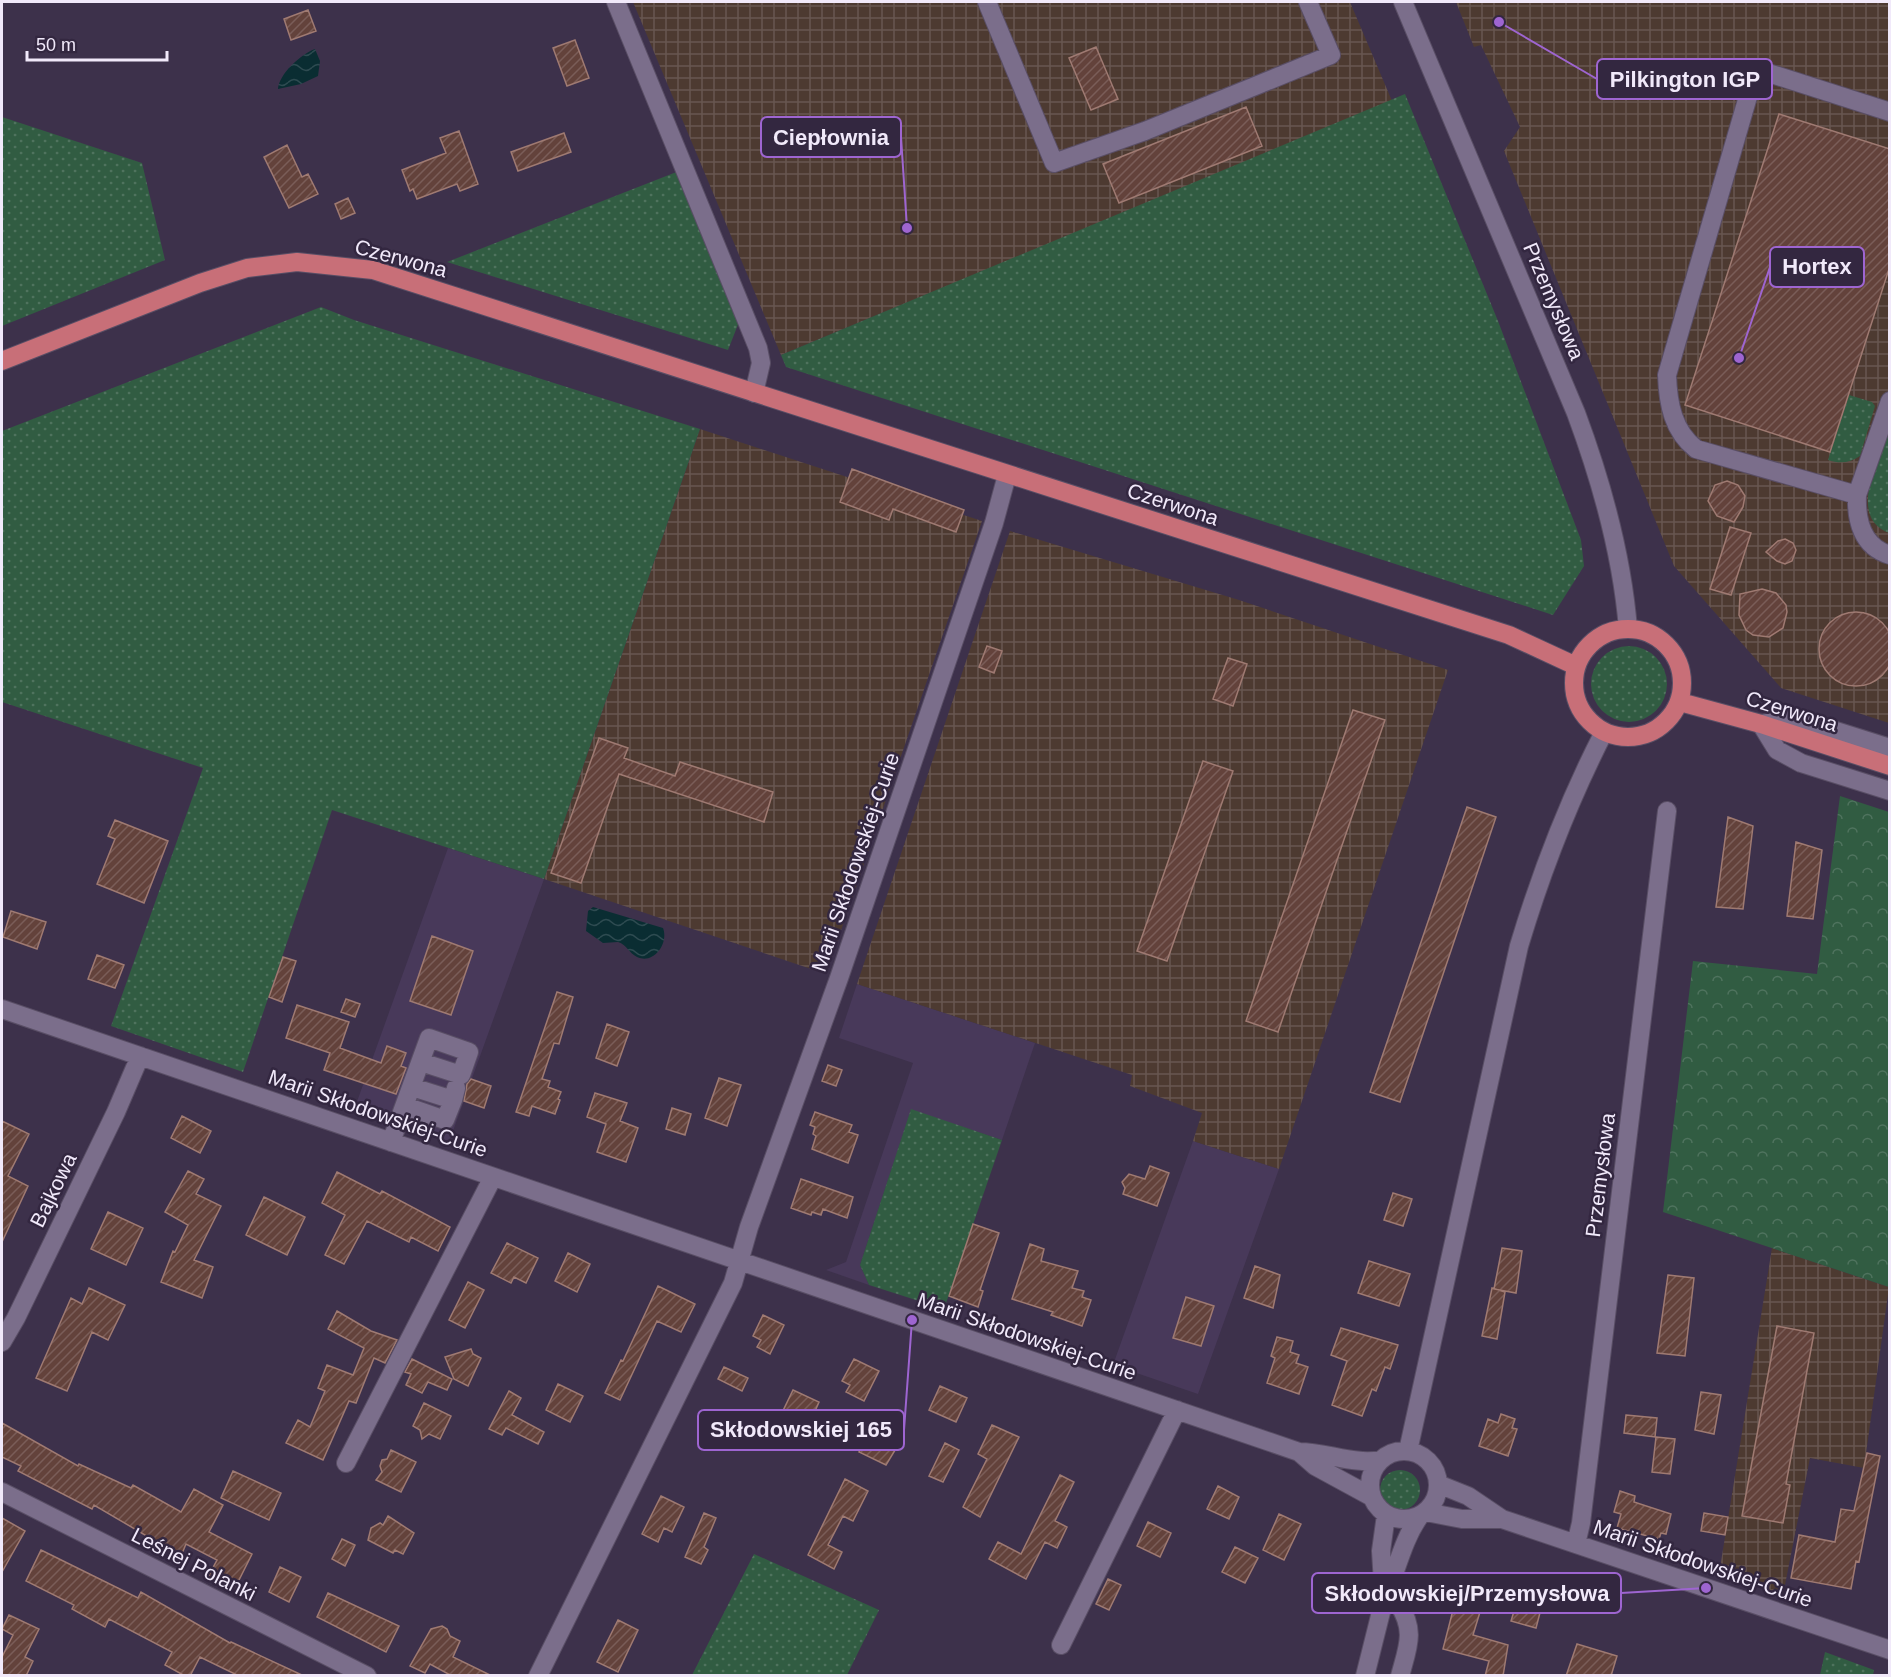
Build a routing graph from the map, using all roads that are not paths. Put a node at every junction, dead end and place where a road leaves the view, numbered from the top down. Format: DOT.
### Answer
graph roads {
  1 [pos="616,2"];
  2 [pos="987,2"];
  3 [pos="1308,2"];
  4 [pos="1403,2"];
  5 [pos="1890,112"];
  6 [pos="2,361"];
  7 [pos="754,393"];
  8 [pos="1890,400"];
  9 [pos="1007,475"];
  10 [pos="1857,495"];
  11 [pos="1890,555"];
  12 [pos="1628,629"];
  13 [pos="1576,666"];
  14 [pos="1680,702"];
  15 [pos="1761,724"];
  16 [pos="1604,732"];
  17 [pos="1890,748"];
  18 [pos="1890,766"];
  19 [pos="1890,791"];
  20 [pos="1667,811"];
  21 [pos="2,1009"];
  22 [pos="140,1056"];
  23 [pos="417,1074"];
  24 [pos="457,1087"];
  25 [pos="405,1106"];
  26 [pos="392,1142"];
  27 [pos="493,1177"];
  28 [pos="740,1261"];
  29 [pos="9,1315"];
  30 [pos="2,1341"];
  31 [pos="1177,1410"];
  32 [pos="1408,1451"];
  33 [pos="1299,1452"];
  34 [pos="1381,1460"];
  35 [pos="346,1463"];
  36 [pos="1438,1484"];
  37 [pos="2,1492"];
  38 [pos="1372,1497"];
  39 [pos="1422,1514"];
  40 [pos="1386,1515"];
  41 [pos="1502,1520"];
  42 [pos="1576,1544"];
  43 [pos="1384,1600"];
  44 [pos="1061,1645"];
  45 [pos="1890,1650"];
  46 [pos="367,1676"];
  47 [pos="538,1676"];
  48 [pos="1365,1676"];
  49 [pos="1400,1676"];
  1 -- 7 [label="street"];
  2 -- 3 [label="street"];
  4 -- 12 [label="street, Przemysłowa"];
  5 -- 10 [label="street"];
  6 -- 7 [label="main road, Czerwona"];
  7 -- 9 [label="main road, Czerwona"];
  8 -- 10 [label="street"];
  9 -- 13 [label="main road, Czerwona"];
  9 -- 28 [label="street, Marii Skłodowskiej-Curie"];
  10 -- 11 [label="street"];
  12 -- 13 [label="main road"];
  12 -- 14 [label="main road"];
  13 -- 16 [label="main road"];
  14 -- 15 [label="main road, Czerwona"];
  14 -- 16 [label="main road"];
  15 -- 17 [label="street"];
  15 -- 18 [label="main road, Czerwona"];
  15 -- 19 [label="street"];
  16 -- 32 [label="street"];
  20 -- 42 [label="street, Przemysłowa"];
  21 -- 22 [label="street, Marii Skłodowskiej-Curie"];
  22 -- 26 [label="street, Marii Skłodowskiej-Curie"];
  22 -- 29 [label="street, Bajkowa"];
  23 -- 24 [label="street"];
  23 -- 24 [label="street"];
  23 -- 24 [label="street"];
  23 -- 25 [label="street"];
  24 -- 25 [label="street"];
  25 -- 26 [label="street"];
  26 -- 27 [label="street, Marii Skłodowskiej-Curie"];
  27 -- 28 [label="street, Marii Skłodowskiej-Curie"];
  27 -- 35 [label="street"];
  28 -- 31 [label="street, Marii Skłodowskiej-Curie"];
  28 -- 47 [label="street, Marii Skłodowskiej-Curie"];
  29 -- 30 [label="street, Bajkowa"];
  31 -- 33 [label="street, Marii Skłodowskiej-Curie"];
  31 -- 44 [label="street"];
  32 -- 34 [label="street"];
  32 -- 36 [label="street"];
  33 -- 34 [label="street, Marii Skłodowskiej-Curie"];
  33 -- 38 [label="street, Marii Skłodowskiej-Curie"];
  34 -- 38 [label="street"];
  36 -- 39 [label="street"];
  36 -- 41 [label="street, Marii Skłodowskiej-Curie"];
  37 -- 46 [label="street, Leśnej Polanki"];
  38 -- 40 [label="street"];
  39 -- 40 [label="street"];
  39 -- 41 [label="street, Marii Skłodowskiej-Curie"];
  39 -- 43 [label="street"];
  40 -- 43 [label="street"];
  41 -- 42 [label="street, Marii Skłodowskiej-Curie"];
  42 -- 45 [label="street, Marii Skłodowskiej-Curie"];
  43 -- 48 [label="street"];
  43 -- 49 [label="street"];
}
